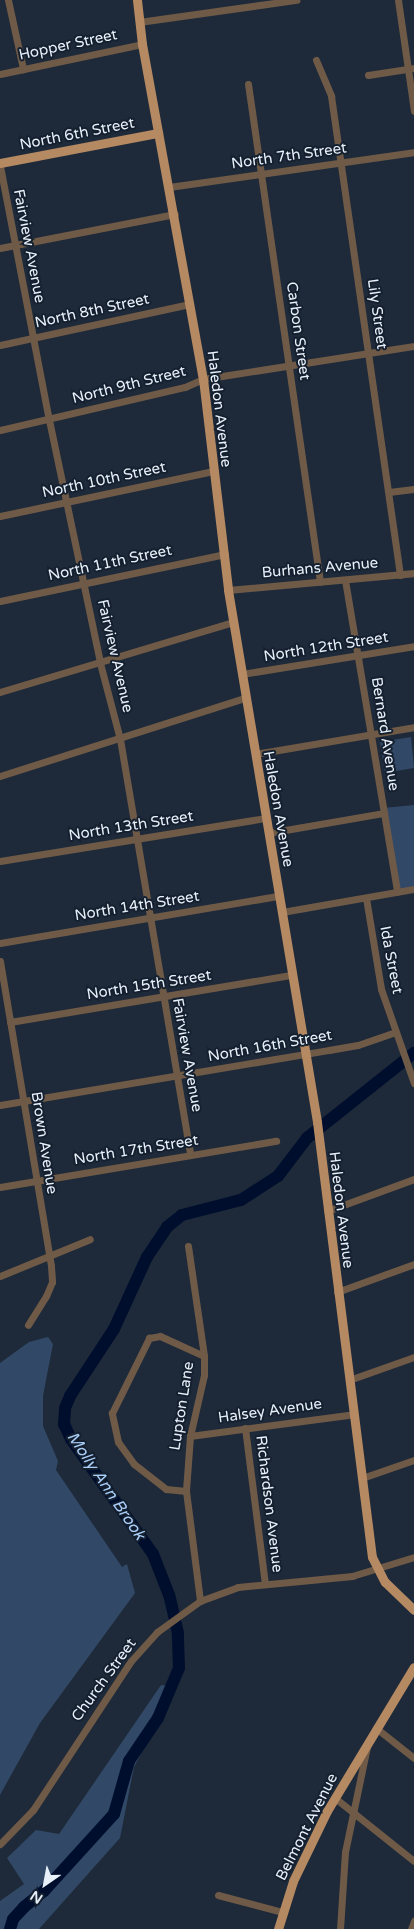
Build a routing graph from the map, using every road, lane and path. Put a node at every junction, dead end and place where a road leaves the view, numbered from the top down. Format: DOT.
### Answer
graph roads {
  1 [pos="8,0"];
  2 [pos="137,0"];
  3 [pos="296,0"];
  4 [pos="398,0"];
  5 [pos="139,22"];
  6 [pos="142,44"];
  7 [pos="316,60"];
  8 [pos="411,68"];
  9 [pos="22,69"];
  10 [pos="0,74"];
  11 [pos="368,75"];
  12 [pos="248,84"];
  13 [pos="414,111"];
  14 [pos="158,132"];
  15 [pos="414,152"];
  16 [pos="341,162"];
  17 [pos="0,164"];
  18 [pos="261,174"];
  19 [pos="169,187"];
  20 [pos="175,214"];
  21 [pos="15,246"];
  22 [pos="0,248"];
  23 [pos="190,304"];
  24 [pos="32,338"];
  25 [pos="0,345"];
  26 [pos="414,346"];
  27 [pos="368,353"];
  28 [pos="289,365"];
  29 [pos="203,379"];
  30 [pos="49,420"];
  31 [pos="0,430"];
  32 [pos="213,471"];
  33 [pos="414,489"];
  34 [pos="389,492"];
  35 [pos="67,501"];
  36 [pos="0,516"];
  37 [pos="225,554"];
  38 [pos="414,573"];
  39 [pos="400,575"];
  40 [pos="345,580"];
  41 [pos="85,582"];
  42 [pos="320,582"];
  43 [pos="228,590"];
  44 [pos="0,601"];
  45 [pos="233,622"];
  46 [pos="414,646"];
  47 [pos="358,655"];
  48 [pos="100,663"];
  49 [pos="242,674"];
  50 [pos="0,692"];
  51 [pos="245,698"];
  52 [pos="414,727"];
  53 [pos="371,734"];
  54 [pos="120,739"];
  55 [pos="255,754"];
  56 [pos="0,776"];
  57 [pos="384,813"];
  58 [pos="266,818"];
  59 [pos="268,833"];
  60 [pos="137,838"];
  61 [pos="0,861"];
  62 [pos="414,889"];
  63 [pos="396,892"];
  64 [pos="279,896"];
  65 [pos="366,898"];
  66 [pos="282,912"];
  67 [pos="150,918"];
  68 [pos="0,942"];
  69 [pos="0,961"];
  70 [pos="292,975"];
  71 [pos="163,996"];
  72 [pos="10,1022"];
  73 [pos="395,1032"];
  74 [pos="305,1054"];
  75 [pos="177,1076"];
  76 [pos="414,1084"];
  77 [pos="23,1101"];
  78 [pos="0,1105"];
  79 [pos="276,1141"];
  80 [pos="190,1155"];
  81 [pos="414,1179"];
  82 [pos="37,1180"];
  83 [pos="0,1186"];
  84 [pos="326,1211"];
  85 [pos="90,1239"];
  86 [pos="188,1246"];
  87 [pos="49,1256"];
  88 [pos="414,1264"];
  89 [pos="0,1276"];
  90 [pos="337,1292"];
  91 [pos="28,1325"];
  92 [pos="204,1356"];
  93 [pos="414,1357"];
  94 [pos="349,1380"];
  95 [pos="354,1414"];
  96 [pos="245,1428"];
  97 [pos="190,1436"];
  98 [pos="414,1460"];
  99 [pos="362,1478"];
  100 [pos="186,1490"];
  101 [pos="414,1557"];
  102 [pos="377,1570"];
  103 [pos="265,1584"];
  104 [pos="200,1601"];
  105 [pos="414,1610"];
  106 [pos="414,1667"];
  107 [pos="376,1728"];
  108 [pos="368,1741"];
  109 [pos="414,1758"];
  110 [pos="335,1798"];
  111 [pos="354,1813"];
  112 [pos="0,1844"];
  113 [pos="414,1861"];
  114 [pos="218,1895"];
  115 [pos="282,1912"];
  116 [pos="414,1921"];
  117 [pos="278,1929"];
  118 [pos="340,1929"];
  119 [pos="411,1929"];
  1 -- 9 [label="street"];
  2 -- 5 [label="main road, Haledon Avenue"];
  3 -- 5 [label="street"];
  4 -- 8 [label="street"];
  5 -- 6 [label="main road, Haledon Avenue"];
  6 -- 9 [label="street, Hopper Street"];
  6 -- 14 [label="main road, Haledon Avenue"];
  7 -- 16 [label="street, Lily Street"];
  8 -- 11 [label="street"];
  8 -- 13 [label="street"];
  9 -- 10 [label="street, Hopper Street"];
  12 -- 18 [label="street, Carbon Street"];
  14 -- 17 [label="main road, North 6th Street"];
  14 -- 19 [label="main road, Haledon Avenue"];
  15 -- 16 [label="street, North 7th Street"];
  16 -- 18 [label="street, North 7th Street"];
  16 -- 27 [label="street, Lily Street"];
  17 -- 21 [label="street, Fairview Avenue"];
  18 -- 19 [label="street, North 7th Street"];
  18 -- 28 [label="street, Carbon Street"];
  19 -- 20 [label="main road, Haledon Avenue"];
  20 -- 21 [label="street"];
  20 -- 23 [label="main road, Haledon Avenue"];
  21 -- 22 [label="street"];
  21 -- 24 [label="street, Fairview Avenue"];
  23 -- 24 [label="street, North 8th Street"];
  23 -- 29 [label="main road, Haledon Avenue"];
  24 -- 25 [label="street, North 8th Street"];
  24 -- 30 [label="street, Fairview Avenue"];
  26 -- 27 [label="street, North 9th Street"];
  27 -- 28 [label="street, North 9th Street"];
  27 -- 34 [label="street, Lily Street"];
  28 -- 29 [label="street, North 9th Street"];
  28 -- 42 [label="street, Carbon Street"];
  29 -- 30 [label="street, North 9th Street"];
  29 -- 32 [label="main road, Haledon Avenue"];
  30 -- 31 [label="street, North 9th Street"];
  30 -- 35 [label="street, Fairview Avenue"];
  32 -- 35 [label="street, North 10th Street"];
  32 -- 37 [label="main road, Haledon Avenue"];
  33 -- 34 [label="street"];
  34 -- 39 [label="street, Lily Street"];
  35 -- 36 [label="street, North 10th Street"];
  35 -- 41 [label="street, Fairview Avenue"];
  37 -- 41 [label="street, North 11th Street"];
  37 -- 43 [label="main road, Haledon Avenue"];
  38 -- 39 [label="street, Burhans Avenue"];
  39 -- 40 [label="street, Burhans Avenue"];
  40 -- 42 [label="street, Burhans Avenue"];
  40 -- 47 [label="street, Bernard Avenue"];
  41 -- 44 [label="street, North 11th Street"];
  41 -- 48 [label="street, Fairview Avenue"];
  42 -- 43 [label="street, Burhans Avenue"];
  43 -- 45 [label="main road, Haledon Avenue"];
  45 -- 48 [label="street"];
  45 -- 49 [label="main road, Haledon Avenue"];
  46 -- 47 [label="street, North 12th Street"];
  47 -- 49 [label="street, North 12th Street"];
  47 -- 53 [label="street, Bernard Avenue"];
  48 -- 50 [label="street"];
  48 -- 54 [label="street, Fairview Avenue"];
  49 -- 51 [label="main road, Haledon Avenue"];
  51 -- 54 [label="street"];
  51 -- 55 [label="main road, Haledon Avenue"];
  52 -- 53 [label="street"];
  53 -- 55 [label="street"];
  53 -- 57 [label="street, Bernard Avenue"];
  54 -- 56 [label="street"];
  54 -- 60 [label="street, Fairview Avenue"];
  55 -- 58 [label="main road, Haledon Avenue"];
  57 -- 59 [label="street"];
  57 -- 63 [label="street, Bernard Avenue"];
  58 -- 59 [label="main road, Haledon Avenue"];
  58 -- 60 [label="street, North 13th Street"];
  59 -- 64 [label="main road, Haledon Avenue"];
  60 -- 61 [label="street, North 13th Street"];
  60 -- 67 [label="street, Fairview Avenue"];
  62 -- 63 [label="street"];
  63 -- 65 [label="street"];
  64 -- 66 [label="main road, Haledon Avenue"];
  64 -- 67 [label="street, North 14th Street"];
  65 -- 66 [label="street"];
  65 -- 73 [label="street, Ida Street"];
  66 -- 70 [label="main road, Haledon Avenue"];
  67 -- 68 [label="street, North 14th Street"];
  67 -- 71 [label="street, Fairview Avenue"];
  69 -- 72 [label="street, Brown Avenue"];
  70 -- 71 [label="street, North 15th Street"];
  70 -- 74 [label="main road, Haledon Avenue"];
  71 -- 72 [label="street, North 15th Street"];
  71 -- 75 [label="street, Fairview Avenue"];
  72 -- 77 [label="street, Brown Avenue"];
  73 -- 74 [label="street, North 16th Street"];
  73 -- 76 [label="street, Ida Street"];
  74 -- 75 [label="street, North 16th Street"];
  74 -- 84 [label="main road, Haledon Avenue"];
  75 -- 77 [label="street, North 16th Street"];
  75 -- 80 [label="street, Fairview Avenue"];
  77 -- 78 [label="street, North 16th Street"];
  77 -- 82 [label="street, Brown Avenue"];
  79 -- 80 [label="street, North 17th Street"];
  80 -- 82 [label="street, North 17th Street"];
  81 -- 84 [label="street"];
  82 -- 83 [label="street, North 17th Street"];
  82 -- 87 [label="street, Brown Avenue"];
  84 -- 90 [label="main road, Haledon Avenue"];
  85 -- 87 [label="street"];
  86 -- 92 [label="street, Lupton Lane"];
  87 -- 89 [label="street"];
  87 -- 91 [label="street, Brown Avenue"];
  88 -- 90 [label="street"];
  90 -- 94 [label="main road, Haledon Avenue"];
  92 -- 97 [label="street, Lupton Lane"];
  92 -- 100 [label="street, Lupton Lane"];
  93 -- 94 [label="street"];
  94 -- 95 [label="main road, Haledon Avenue"];
  95 -- 96 [label="street, Halsey Avenue"];
  95 -- 99 [label="main road, Haledon Avenue"];
  96 -- 97 [label="street, Halsey Avenue"];
  96 -- 103 [label="street, Richardson Avenue"];
  97 -- 100 [label="street, Lupton Lane"];
  98 -- 99 [label="street"];
  99 -- 102 [label="main road, Haledon Avenue"];
  100 -- 104 [label="street, Lupton Lane"];
  101 -- 102 [label="street, Church Street"];
  102 -- 103 [label="street, Church Street"];
  102 -- 105 [label="main road, Haledon Avenue"];
  103 -- 104 [label="street, Church Street"];
  104 -- 112 [label="street, Church Street"];
  106 -- 107 [label="main road, Belmont Avenue"];
  107 -- 108 [label="main road, Belmont Avenue"];
  107 -- 109 [label="street"];
  108 -- 110 [label="main road, Belmont Avenue"];
  108 -- 111 [label="street, Belmont Avenue"];
  110 -- 111 [label="street"];
  110 -- 115 [label="main road, Belmont Avenue"];
  111 -- 113 [label="street"];
  111 -- 118 [label="street, Belmont Avenue"];
  114 -- 115 [label="street"];
  115 -- 117 [label="main road, Belmont Avenue"];
  116 -- 119 [label="street"];
}
